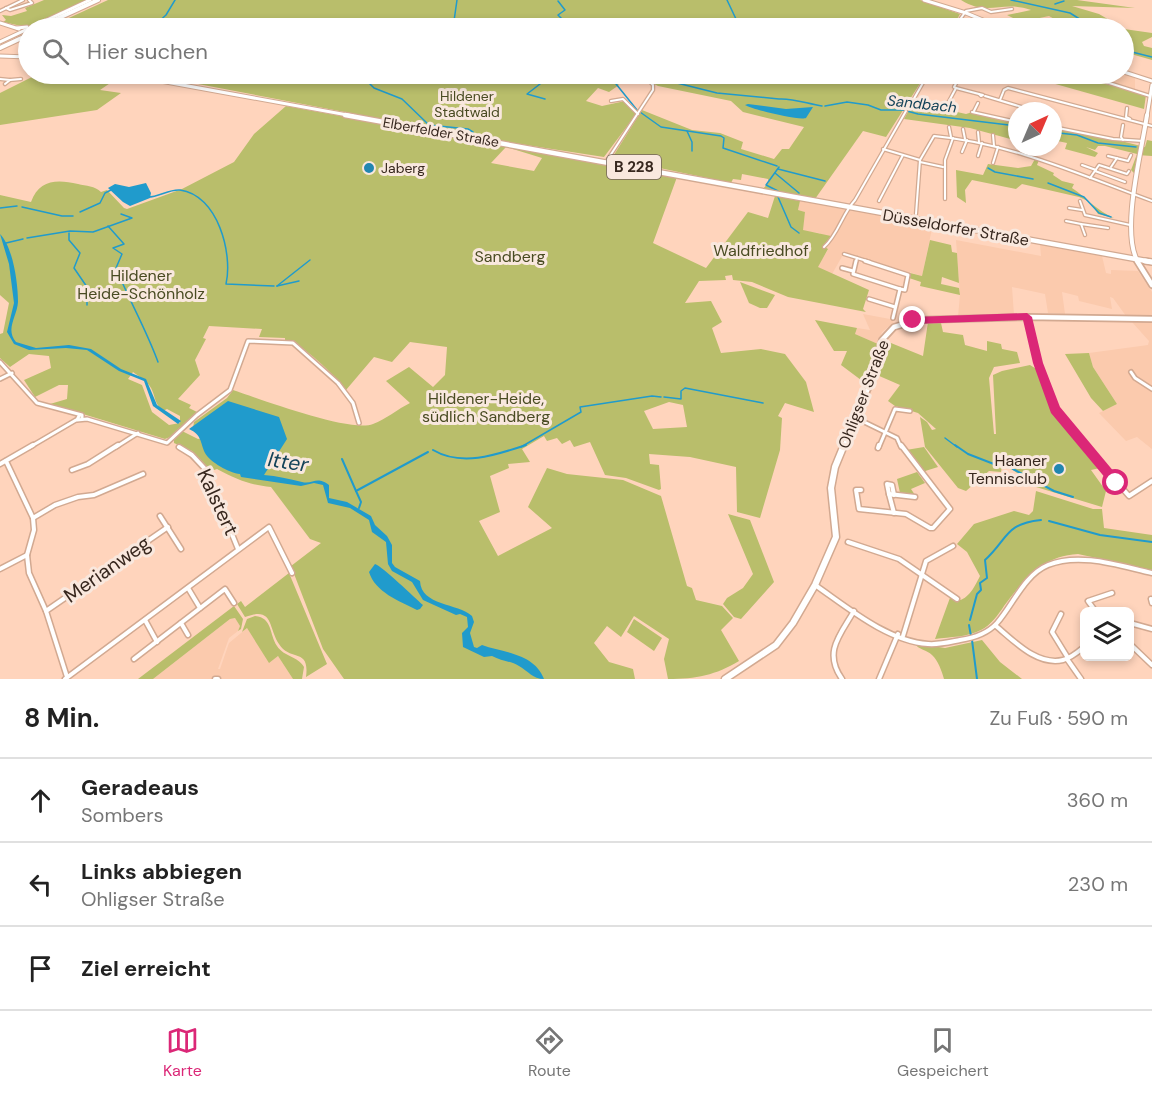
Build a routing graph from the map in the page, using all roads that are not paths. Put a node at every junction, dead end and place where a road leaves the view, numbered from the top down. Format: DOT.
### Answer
graph roads {
  1 [pos="23,0"];
  2 [pos="30,0"];
  3 [pos="90,0"];
  4 [pos="98,0"];
  5 [pos="104,0"];
  6 [pos="924,0"];
  7 [pos="6,8"];
  8 [pos="1012,9"];
  9 [pos="0,11"];
  10 [pos="963,12"];
  11 [pos="50,18"];
  12 [pos="59,18"];
  13 [pos="65,18"];
  14 [pos="960,18"];
  15 [pos="978,18"];
  16 [pos="0,23"];
  17 [pos="17,28"];
  18 [pos="18,37"];
  19 [pos="0,45"];
  20 [pos="0,56"];
  21 [pos="18,57"];
  22 [pos="1134,76"];
  23 [pos="0,79"];
  24 [pos="10,80"];
  25 [pos="18,80"];
  26 [pos="1152,83"];
  27 [pos="5,84"];
  28 [pos="177,84"];
  29 [pos="651,84"];
  30 [pos="922,84"];
  31 [pos="956,84"];
  32 [pos="1113,84"];
  33 [pos="956,88"];
  34 [pos="980,94"];
  35 [pos="985,96"];
  36 [pos="1150,96"];
  37 [pos="1000,100"];
  38 [pos="611,101"];
  39 [pos="948,103"];
  40 [pos="978,103"];
  41 [pos="1008,103"];
  42 [pos="1127,108"];
  43 [pos="638,114"];
  44 [pos="1008,120"];
  45 [pos="1133,121"];
  46 [pos="1123,125"];
  47 [pos="1146,125"];
  48 [pos="1152,126"];
  49 [pos="949,127"];
  50 [pos="963,129"];
  51 [pos="1062,129"];
  52 [pos="978,132"];
  53 [pos="993,135"];
  54 [pos="952,137"];
  55 [pos="966,140"];
  56 [pos="1123,140"];
  57 [pos="1143,141"];
  58 [pos="981,143"];
  59 [pos="996,146"];
  60 [pos="883,149"];
  61 [pos="962,152"];
  62 [pos="903,155"];
  63 [pos="1131,155"];
  64 [pos="978,156"];
  65 [pos="920,161"];
  66 [pos="606,162"];
  67 [pos="993,163"];
  68 [pos="1082,165"];
  69 [pos="943,167"];
  70 [pos="1111,167"];
  71 [pos="1096,170"];
  72 [pos="1129,171"];
  73 [pos="1090,178"];
  74 [pos="1125,182"];
  75 [pos="761,190"];
  76 [pos="1134,194"];
  77 [pos="945,199"];
  78 [pos="879,201"];
  79 [pos="1080,201"];
  80 [pos="1152,201"];
  81 [pos="849,207"];
  82 [pos="1069,208"];
  83 [pos="1083,210"];
  84 [pos="916,214"];
  85 [pos="1085,215"];
  86 [pos="1066,221"];
  87 [pos="1081,224"];
  88 [pos="1088,225"];
  89 [pos="1130,225"];
  90 [pos="1108,228"];
  91 [pos="1085,235"];
  92 [pos="824,247"];
  93 [pos="844,254"];
  94 [pos="857,258"];
  95 [pos="1136,259"];
  96 [pos="1152,262"];
  97 [pos="842,268"];
  98 [pos="853,271"];
  99 [pos="1152,285"];
  100 [pos="900,289"];
  101 [pos="869,299"];
  102 [pos="895,307"];
  103 [pos="1027,317"];
  104 [pos="893,318"];
  105 [pos="1152,319"];
  106 [pos="0,362"];
  107 [pos="1131,372"];
  108 [pos="12,373"];
  109 [pos="0,379"];
  110 [pos="1152,389"];
  111 [pos="910,411"];
  112 [pos="79,418"];
  113 [pos="856,418"];
  114 [pos="359,423"];
  115 [pos="884,431"];
  116 [pos="138,433"];
  117 [pos="179,447"];
  118 [pos="878,448"];
  119 [pos="6,461"];
  120 [pos="0,464"];
  121 [pos="72,470"];
  122 [pos="143,474"];
  123 [pos="1152,481"];
  124 [pos="861,490"];
  125 [pos="915,497"];
  126 [pos="894,513"];
  127 [pos="160,516"];
  128 [pos="33,518"];
  129 [pos="168,527"];
  130 [pos="848,542"];
  131 [pos="953,546"];
  132 [pos="181,549"];
  133 [pos="238,549"];
  134 [pos="27,555"];
  135 [pos="0,569"];
  136 [pos="292,573"];
  137 [pos="921,573"];
  138 [pos="1152,573"];
  139 [pos="815,585"];
  140 [pos="188,588"];
  141 [pos="1112,593"];
  142 [pos="957,599"];
  143 [pos="234,603"];
  144 [pos="1092,607"];
  145 [pos="200,608"];
  146 [pos="46,611"];
  147 [pos="854,611"];
  148 [pos="1061,614"];
  149 [pos="145,620"];
  150 [pos="181,623"];
  151 [pos="1134,624"];
  152 [pos="995,625"];
  153 [pos="1152,629"];
  154 [pos="188,635"];
  155 [pos="900,635"];
  156 [pos="157,642"];
  157 [pos="1134,648"];
  158 [pos="1080,650"];
  159 [pos="1068,658"];
  160 [pos="134,659"];
  161 [pos="1152,665"];
  162 [pos="66,678"];
  163 [pos="725,679"];
  164 [pos="842,679"];
  165 [pos="879,679"];
  166 [pos="1081,679"];
  1 -- 7 [label="street"];
  2 -- 7 [label="street"];
  3 -- 11 [label="main road"];
  4 -- 12 [label="highway"];
  5 -- 13 [label="highway"];
  6 -- 10 [label="main road"];
  7 -- 9 [label="street"];
  8 -- 10 [label="street"];
  10 -- 14 [label="street"];
  10 -- 15 [label="main road"];
  16 -- 17 [label="main road"];
  18 -- 19 [label="highway"];
  20 -- 21 [label="main road"];
  22 -- 26 [label="main road"];
  23 -- 24 [label="street"];
  24 -- 25 [label="street"];
  24 -- 27 [label="street"];
  26 -- 36 [label="main road"];
  28 -- 66 [label="main road, Elberfelder Straße / B 228"];
  29 -- 43 [label="street"];
  30 -- 60 [label="street"];
  31 -- 33 [label="street"];
  32 -- 36 [label="street"];
  33 -- 34 [label="street"];
  33 -- 39 [label="street"];
  35 -- 37 [label="street"];
  36 -- 47 [label="main road"];
  37 -- 41 [label="street"];
  37 -- 45 [label="street"];
  38 -- 43 [label="street"];
  40 -- 44 [label="street"];
  42 -- 45 [label="street"];
  43 -- 66 [label="street"];
  45 -- 47 [label="street"];
  46 -- 56 [label="street"];
  47 -- 48 [label="street"];
  47 -- 57 [label="main road"];
  49 -- 54 [label="street"];
  50 -- 55 [label="street"];
  51 -- 56 [label="street"];
  52 -- 58 [label="street"];
  53 -- 59 [label="street"];
  54 -- 55 [label="street"];
  54 -- 65 [label="street"];
  54 -- 69 [label="street"];
  55 -- 58 [label="street"];
  55 -- 61 [label="street"];
  56 -- 57 [label="street"];
  57 -- 76 [label="main road"];
  58 -- 59 [label="street"];
  58 -- 64 [label="street"];
  59 -- 67 [label="street"];
  59 -- 73 [label="street"];
  60 -- 62 [label="street"];
  60 -- 81 [label="street"];
  62 -- 65 [label="street"];
  62 -- 78 [label="street"];
  63 -- 70 [label="street"];
  65 -- 69 [label="street"];
  65 -- 84 [label="street"];
  66 -- 75 [label="main road, Elberfelder Straße / B 228"];
  68 -- 71 [label="street"];
  69 -- 77 [label="street"];
  70 -- 71 [label="street"];
  70 -- 72 [label="street"];
  71 -- 73 [label="street"];
  71 -- 74 [label="street"];
  73 -- 76 [label="street"];
  75 -- 81 [label="main road, Düsseldorfer Straße / B 228"];
  76 -- 80 [label="street"];
  76 -- 89 [label="main road"];
  79 -- 83 [label="street"];
  81 -- 92 [label="street"];
  81 -- 95 [label="main road, Düsseldorfer Straße / B 228"];
  82 -- 83 [label="street"];
  83 -- 85 [label="street"];
  85 -- 88 [label="street"];
  85 -- 89 [label="street"];
  86 -- 87 [label="street"];
  87 -- 88 [label="street"];
  87 -- 91 [label="street"];
  88 -- 90 [label="street"];
  89 -- 95 [label="main road"];
  93 -- 94 [label="street"];
  94 -- 98 [label="street"];
  94 -- 100 [label="street"];
  95 -- 96 [label="main road, Düsseldorfer Straße / B 228"];
  95 -- 99 [label="main road"];
  97 -- 98 [label="street"];
  98 -- 100 [label="street"];
  100 -- 102 [label="street"];
  101 -- 102 [label="street"];
  102 -- 104 [label="street"];
  103 -- 105 [label="main road, Ohligser Straße"];
  103 -- 113 [label="main road, Ohligser Straße"];
  103 -- 123 [label="street"];
  106 -- 108 [label="street"];
  107 -- 110 [label="street"];
  108 -- 109 [label="street"];
  108 -- 112 [label="street"];
  111 -- 115 [label="street"];
  112 -- 116 [label="street"];
  112 -- 119 [label="street"];
  113 -- 115 [label="street"];
  113 -- 139 [label="main road, Ohligser Straße"];
  114 -- 116 [label="street"];
  115 -- 118 [label="street"];
  115 -- 126 [label="street"];
  116 -- 121 [label="street"];
  117 -- 133 [label="street, Kalstert"];
  119 -- 120 [label="street"];
  119 -- 128 [label="street"];
  122 -- 128 [label="street"];
  124 -- 126 [label="street"];
  125 -- 126 [label="street"];
  127 -- 129 [label="street, Merianweg"];
  128 -- 134 [label="street"];
  129 -- 132 [label="street, Merianweg"];
  129 -- 146 [label="street, Merianweg"];
  130 -- 137 [label="street"];
  131 -- 137 [label="street"];
  133 -- 136 [label="street, Kalstert"];
  133 -- 140 [label="street"];
  134 -- 135 [label="street"];
  134 -- 146 [label="street"];
  137 -- 142 [label="street"];
  137 -- 155 [label="street"];
  138 -- 152 [label="street"];
  139 -- 147 [label="street"];
  139 -- 163 [label="main road, Ohligser Straße"];
  140 -- 145 [label="street"];
  140 -- 149 [label="street"];
  141 -- 144 [label="street"];
  143 -- 145 [label="street"];
  145 -- 150 [label="street"];
  146 -- 162 [label="street"];
  147 -- 155 [label="street"];
  147 -- 164 [label="street"];
  148 -- 159 [label="street"];
  149 -- 156 [label="street"];
  149 -- 162 [label="street"];
  150 -- 154 [label="street"];
  150 -- 156 [label="street"];
  151 -- 153 [label="street"];
  152 -- 155 [label="street"];
  152 -- 159 [label="street"];
  155 -- 165 [label="street"];
  156 -- 160 [label="street"];
  157 -- 161 [label="street"];
  158 -- 159 [label="street"];
  159 -- 166 [label="street"];
}
